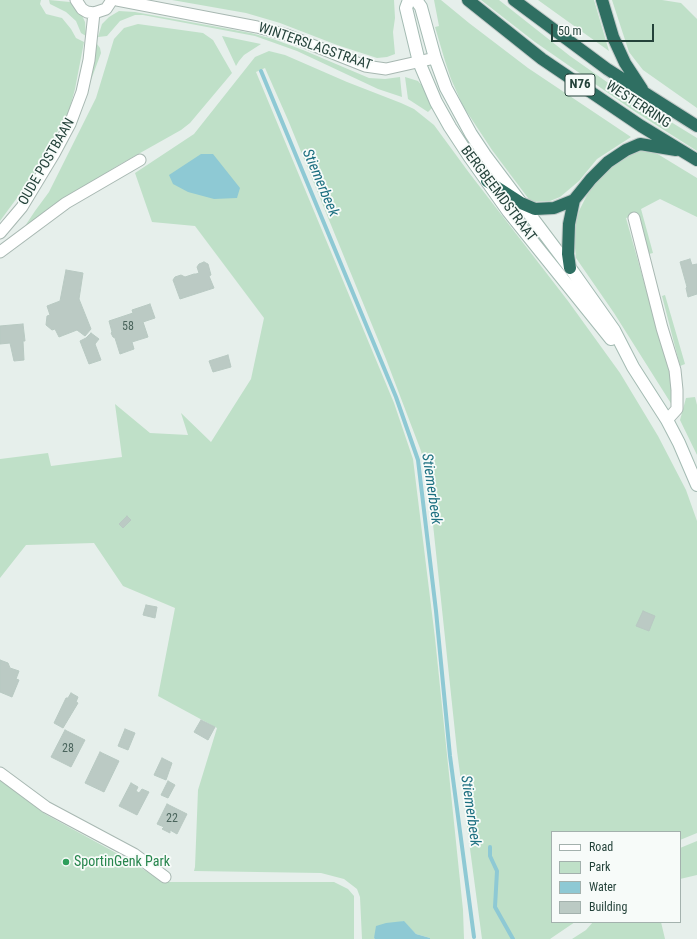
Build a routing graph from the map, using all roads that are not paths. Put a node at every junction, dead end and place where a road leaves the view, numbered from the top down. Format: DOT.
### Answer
graph roads {
  1 [pos="76,0"];
  2 [pos="112,0"];
  3 [pos="117,0"];
  4 [pos="409,0"];
  5 [pos="416,0"];
  6 [pos="468,0"];
  7 [pos="514,0"];
  8 [pos="602,0"];
  9 [pos="94,13"];
  10 [pos="435,58"];
  11 [pos="419,62"];
  12 [pos="645,93"];
  13 [pos="697,126"];
  14 [pos="681,151"];
  15 [pos="140,160"];
  16 [pos="697,160"];
  17 [pos="487,181"];
  18 [pos="574,200"];
  19 [pos="521,203"];
  20 [pos="634,218"];
  21 [pos="0,233"];
  22 [pos="0,252"];
  23 [pos="570,268"];
  24 [pos="633,366"];
  25 [pos="667,420"];
  26 [pos="697,485"];
  27 [pos="0,774"];
  28 [pos="165,876"];
  1 -- 9 [label="street"];
  2 -- 9 [label="street"];
  3 -- 11 [label="street, WINTERSLAGSTRAAT"];
  4 -- 11 [label="street, BERGBEEMDSTRAAT"];
  5 -- 10 [label="street, BERGBEEMDSTRAAT"];
  6 -- 14 [label="highway, WESTERRING / N76"];
  7 -- 12 [label="highway, WESTERRING / N76"];
  8 -- 12 [label="highway"];
  9 -- 21 [label="street, OUDE POSTBAAN"];
  10 -- 11 [label="street, WINTERSLAGSTRAAT"];
  10 -- 19 [label="street, BERGBEEMDSTRAAT"];
  11 -- 17 [label="street, BERGBEEMDSTRAAT"];
  12 -- 13 [label="highway, WESTERRING / N76"];
  14 -- 16 [label="highway, WESTERRING / N76"];
  14 -- 18 [label="highway"];
  15 -- 22 [label="street, OUDE POSTBAAN"];
  17 -- 19 [label="highway"];
  17 -- 24 [label="street, BERGBEEMDSTRAAT"];
  18 -- 19 [label="highway"];
  18 -- 23 [label="highway"];
  19 -- 23 [label="street, BERGBEEMDSTRAAT"];
  20 -- 25 [label="street"];
  23 -- 24 [label="street, BERGBEEMDSTRAAT"];
  24 -- 25 [label="street, BERGBEEMDSTRAAT"];
  25 -- 26 [label="street, BERGBEEMDSTRAAT"];
  27 -- 28 [label="street"];
}
